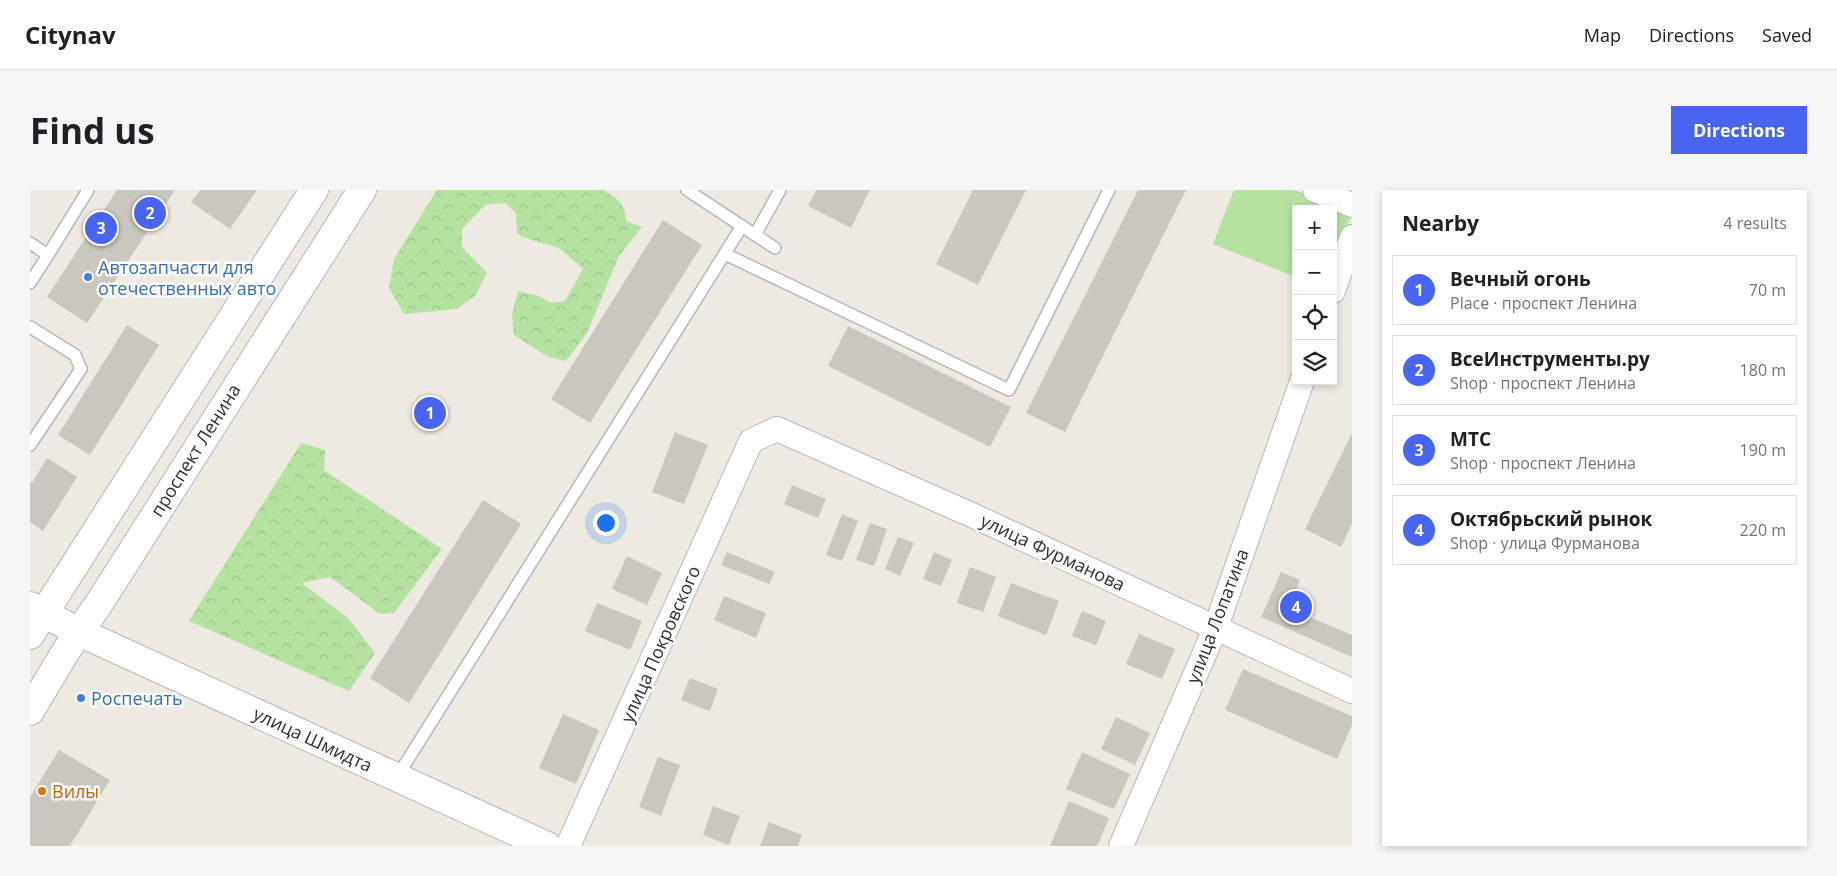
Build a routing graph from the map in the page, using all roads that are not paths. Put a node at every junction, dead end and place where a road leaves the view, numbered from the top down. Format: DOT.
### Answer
graph roads {
  1 [pos="88,190"];
  2 [pos="314,190"];
  3 [pos="362,190"];
  4 [pos="687,190"];
  5 [pos="780,190"];
  6 [pos="1110,190"];
  7 [pos="1315,190"];
  8 [pos="1352,205"];
  9 [pos="742,226"];
  10 [pos="755,235"];
  11 [pos="1352,238"];
  12 [pos="30,243"];
  13 [pos="775,248"];
  14 [pos="725,254"];
  15 [pos="48,255"];
  16 [pos="1337,280"];
  17 [pos="30,283"];
  18 [pos="30,327"];
  19 [pos="1301,385"];
  20 [pos="752,441"];
  21 [pos="30,445"];
  22 [pos="34,618"];
  23 [pos="1216,627"];
  24 [pos="79,632"];
  25 [pos="1352,691"];
  26 [pos="30,711"];
  27 [pos="397,777"];
  28 [pos="547,846"];
  29 [pos="568,846"];
  30 [pos="1121,846"];
  1 -- 15 [label="lane"];
  2 -- 22 [label="main road"];
  3 -- 24 [label="main road, проспект Ленина"];
  4 -- 9 [label="lane"];
  5 -- 10 [label="lane"];
  6 -- 14 [label="lane"];
  7 -- 8 [label="street"];
  9 -- 10 [label="lane"];
  9 -- 14 [label="lane"];
  10 -- 13 [label="lane"];
  11 -- 16 [label="street"];
  12 -- 15 [label="lane"];
  14 -- 27 [label="lane"];
  15 -- 17 [label="lane"];
  18 -- 21 [label="lane"];
  19 -- 23 [label="street, улица Лопатина"];
  20 -- 23 [label="street, улица Фурманова"];
  20 -- 29 [label="street, улица Покровского"];
  22 -- 24 [label="main road, улица Шмидта"];
  23 -- 25 [label="street, улица Фурманова"];
  23 -- 30 [label="street, улица Лопатина"];
  24 -- 26 [label="main road, проспект Ленина"];
  24 -- 27 [label="main road, улица Шмидта"];
  27 -- 28 [label="main road, улица Шмидта"];
}
